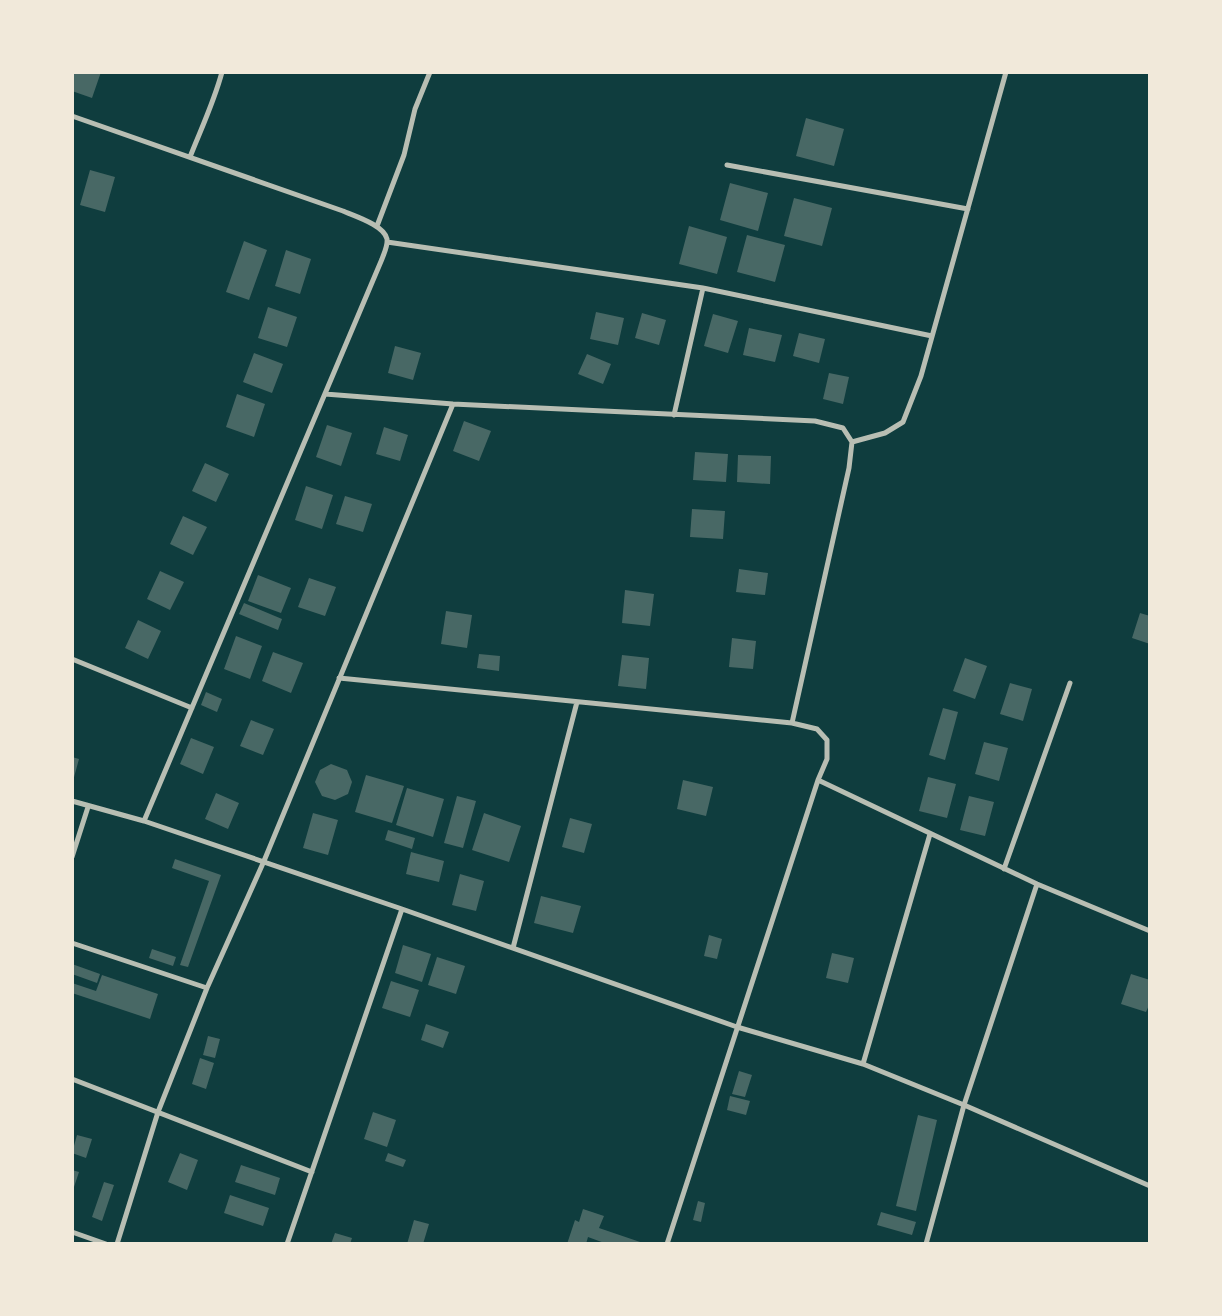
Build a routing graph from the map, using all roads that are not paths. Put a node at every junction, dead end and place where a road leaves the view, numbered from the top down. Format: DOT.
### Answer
graph roads {
  1 [pos="222,72"];
  2 [pos="430,72"];
  3 [pos="1006,72"];
  4 [pos="72,116"];
  5 [pos="190,157"];
  6 [pos="727,165"];
  7 [pos="968,209"];
  8 [pos="377,226"];
  9 [pos="387,242"];
  10 [pos="703,288"];
  11 [pos="932,336"];
  12 [pos="325,394"];
  13 [pos="453,404"];
  14 [pos="674,415"];
  15 [pos="852,442"];
  16 [pos="72,659"];
  17 [pos="339,678"];
  18 [pos="1070,684"];
  19 [pos="577,702"];
  20 [pos="192,708"];
  21 [pos="792,723"];
  22 [pos="818,780"];
  23 [pos="72,801"];
  24 [pos="88,807"];
  25 [pos="144,821"];
  26 [pos="930,834"];
  27 [pos="72,857"];
  28 [pos="264,861"];
  29 [pos="1004,869"];
  30 [pos="1037,884"];
  31 [pos="402,909"];
  32 [pos="1150,931"];
  33 [pos="72,943"];
  34 [pos="513,948"];
  35 [pos="207,988"];
  36 [pos="737,1027"];
  37 [pos="863,1064"];
  38 [pos="72,1079"];
  39 [pos="964,1105"];
  40 [pos="158,1112"];
  41 [pos="312,1172"];
  42 [pos="1150,1186"];
  43 [pos="72,1232"];
  44 [pos="106,1244"];
  45 [pos="117,1244"];
  46 [pos="287,1244"];
  47 [pos="667,1244"];
  48 [pos="926,1244"];
  1 -- 5 [label="street"];
  2 -- 8 [label="street"];
  3 -- 7 [label="street"];
  4 -- 5 [label="street"];
  5 -- 8 [label="street"];
  6 -- 7 [label="street"];
  7 -- 11 [label="street"];
  8 -- 9 [label="street"];
  9 -- 10 [label="street"];
  9 -- 12 [label="street"];
  10 -- 11 [label="street"];
  10 -- 14 [label="street"];
  11 -- 15 [label="street"];
  12 -- 13 [label="street"];
  12 -- 20 [label="street"];
  13 -- 14 [label="street"];
  13 -- 17 [label="street"];
  14 -- 15 [label="street"];
  15 -- 21 [label="street"];
  16 -- 20 [label="street"];
  17 -- 19 [label="street"];
  17 -- 28 [label="street"];
  18 -- 29 [label="street"];
  19 -- 21 [label="street"];
  19 -- 34 [label="street"];
  20 -- 25 [label="street"];
  21 -- 22 [label="street"];
  22 -- 26 [label="street"];
  22 -- 36 [label="street"];
  23 -- 24 [label="street"];
  24 -- 25 [label="street"];
  24 -- 27 [label="street"];
  25 -- 28 [label="street"];
  26 -- 29 [label="street"];
  26 -- 37 [label="street"];
  28 -- 31 [label="street"];
  28 -- 35 [label="street"];
  29 -- 30 [label="street"];
  30 -- 32 [label="street"];
  30 -- 39 [label="street"];
  31 -- 34 [label="street"];
  31 -- 41 [label="street"];
  33 -- 35 [label="street"];
  34 -- 36 [label="street"];
  35 -- 40 [label="street"];
  36 -- 37 [label="street"];
  36 -- 47 [label="street"];
  37 -- 39 [label="street"];
  38 -- 40 [label="street"];
  39 -- 42 [label="street"];
  39 -- 48 [label="street"];
  40 -- 41 [label="street"];
  40 -- 45 [label="street"];
  41 -- 46 [label="street"];
  43 -- 44 [label="street"];
}
